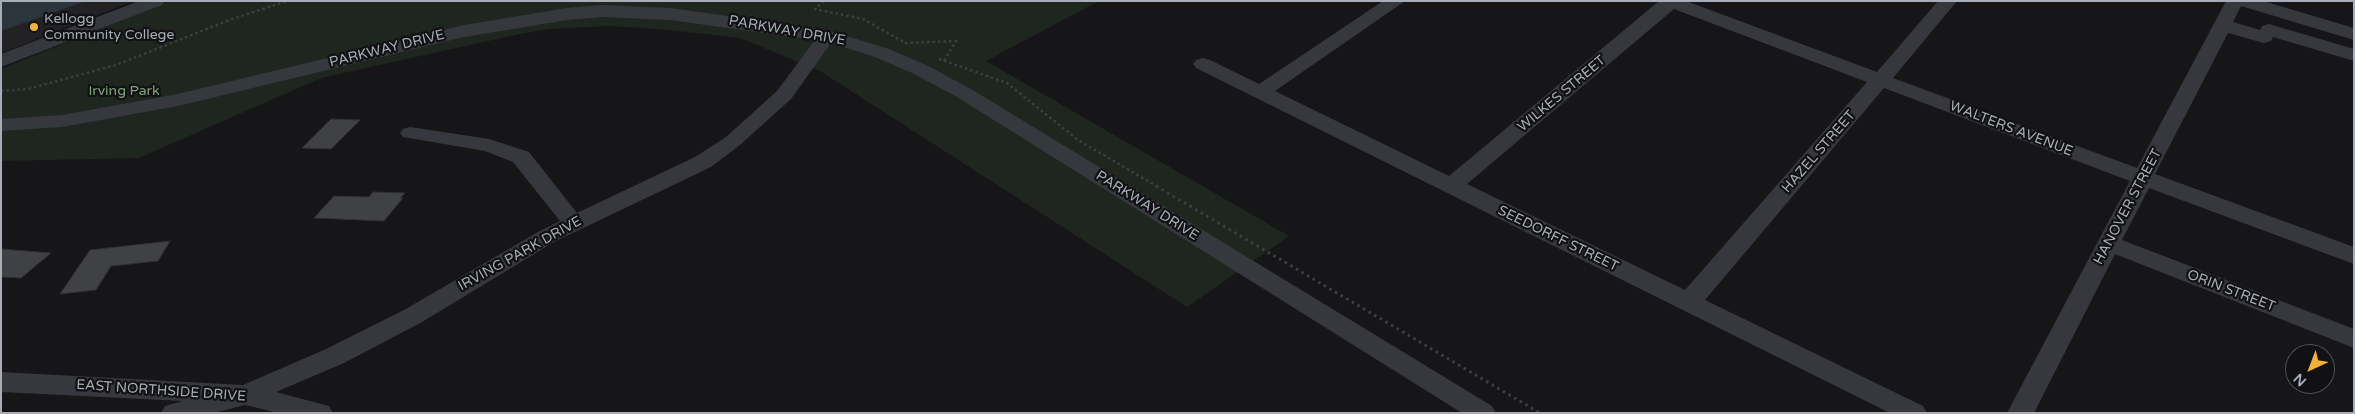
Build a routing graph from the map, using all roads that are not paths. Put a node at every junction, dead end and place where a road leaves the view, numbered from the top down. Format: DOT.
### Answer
graph roads {
  1 [pos="156,1"];
  2 [pos="1396,1"];
  3 [pos="1948,1"];
  4 [pos="2235,1"];
  5 [pos="2243,1"];
  6 [pos="1671,2"];
  7 [pos="2222,25"];
  8 [pos="2354,34"];
  9 [pos="827,36"];
  10 [pos="2354,55"];
  11 [pos="1,61"];
  12 [pos="1203,64"];
  13 [pos="1881,80"];
  14 [pos="1260,92"];
  15 [pos="1,126"];
  16 [pos="410,133"];
  17 [pos="2143,179"];
  18 [pos="1451,186"];
  19 [pos="573,223"];
  20 [pos="2108,243"];
  21 [pos="2354,256"];
  22 [pos="1689,302"];
  23 [pos="2354,339"];
  24 [pos="1,382"];
  25 [pos="245,396"];
  26 [pos="174,413"];
  27 [pos="320,413"];
  28 [pos="1483,413"];
  29 [pos="1914,413"];
  30 [pos="2020,413"];
  1 -- 11 [label="street"];
  2 -- 14 [label="street"];
  3 -- 13 [label="street, HAZEL STREET"];
  4 -- 7 [label="street, HANOVER STREET"];
  5 -- 8 [label="street"];
  6 -- 13 [label="street, WALTERS AVENUE"];
  6 -- 18 [label="street, WILKES STREET"];
  7 -- 10 [label="street"];
  7 -- 17 [label="street, HANOVER STREET"];
  9 -- 15 [label="street, PARKWAY DRIVE"];
  9 -- 19 [label="street, IRVING PARK DRIVE"];
  9 -- 28 [label="street, PARKWAY DRIVE"];
  12 -- 14 [label="street, SEEDORFF STREET"];
  13 -- 17 [label="street, WALTERS AVENUE"];
  13 -- 22 [label="street, HAZEL STREET"];
  14 -- 18 [label="street, SEEDORFF STREET"];
  16 -- 19 [label="street"];
  17 -- 20 [label="street, HANOVER STREET"];
  17 -- 21 [label="street, WALTERS AVENUE"];
  18 -- 22 [label="street, SEEDORFF STREET"];
  19 -- 25 [label="street, IRVING PARK DRIVE"];
  20 -- 23 [label="street, ORIN STREET"];
  20 -- 30 [label="street, HANOVER STREET"];
  22 -- 29 [label="street, SEEDORFF STREET"];
  24 -- 25 [label="street, EAST NORTHSIDE DRIVE"];
  25 -- 26 [label="street, IRVING PARK DRIVE"];
  25 -- 27 [label="street, EAST NORTHSIDE DRIVE"];
}
